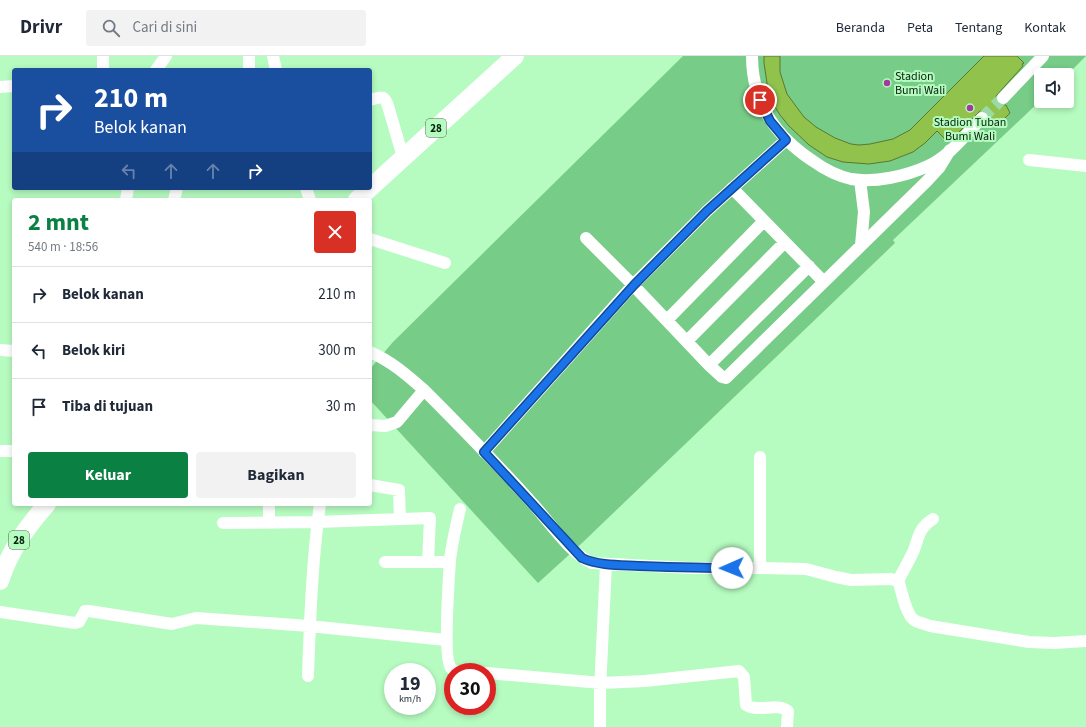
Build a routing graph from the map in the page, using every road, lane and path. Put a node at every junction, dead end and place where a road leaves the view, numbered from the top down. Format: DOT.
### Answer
graph roads {
  1 [pos="103,56"];
  2 [pos="166,56"];
  3 [pos="249,56"];
  4 [pos="272,56"];
  5 [pos="515,56"];
  6 [pos="752,56"];
  7 [pos="1043,56"];
  8 [pos="104,68"];
  9 [pos="157,68"];
  10 [pos="249,68"];
  11 [pos="275,68"];
  12 [pos="12,86"];
  13 [pos="0,87"];
  14 [pos="1002,98"];
  15 [pos="372,100"];
  16 [pos="982,118"];
  17 [pos="786,140"];
  18 [pos="950,150"];
  19 [pos="403,157"];
  20 [pos="1029,160"];
  21 [pos="1086,166"];
  22 [pos="860,180"];
  23 [pos="372,186"];
  24 [pos="732,188"];
  25 [pos="368,190"];
  26 [pos="359,198"];
  27 [pos="764,221"];
  28 [pos="586,238"];
  29 [pos="372,240"];
  30 [pos="785,242"];
  31 [pos="861,245"];
  32 [pos="445,263"];
  33 [pos="809,266"];
  34 [pos="824,282"];
  35 [pos="634,285"];
  36 [pos="667,320"];
  37 [pos="686,341"];
  38 [pos="0,350"];
  39 [pos="12,351"];
  40 [pos="372,353"];
  41 [pos="709,365"];
  42 [pos="424,390"];
  43 [pos="372,425"];
  44 [pos="484,452"];
  45 [pos="760,457"];
  46 [pos="372,485"];
  47 [pos="45,506"];
  48 [pos="269,506"];
  49 [pos="320,506"];
  50 [pos="460,508"];
  51 [pos="933,519"];
  52 [pos="400,520"];
  53 [pos="269,522"];
  54 [pos="317,522"];
  55 [pos="223,523"];
  56 [pos="385,562"];
  57 [pos="428,562"];
  58 [pos="450,562"];
  59 [pos="606,564"];
  60 [pos="760,568"];
  61 [pos="1,572"];
  62 [pos="898,581"];
  63 [pos="0,612"];
  64 [pos="309,626"];
  65 [pos="446,640"];
  66 [pos="1086,641"];
  67 [pos="448,663"];
  68 [pos="496,674"];
  69 [pos="308,676"];
  70 [pos="601,683"];
  71 [pos="600,727"];
  72 [pos="787,727"];
  1 -- 8 [label="street"];
  2 -- 9 [label="street"];
  3 -- 10 [label="street"];
  4 -- 11 [label="street"];
  5 -- 19 [label="highway, 28"];
  6 -- 17 [label="street"];
  7 -- 14 [label="street"];
  12 -- 13 [label="street"];
  15 -- 19 [label="street"];
  16 -- 18 [label="street"];
  17 -- 22 [label="street"];
  17 -- 24 [label="street"];
  18 -- 22 [label="street"];
  18 -- 31 [label="street"];
  19 -- 23 [label="highway, 28"];
  20 -- 21 [label="street"];
  22 -- 31 [label="street"];
  24 -- 27 [label="street"];
  24 -- 35 [label="street"];
  25 -- 26 [label="highway, 28"];
  27 -- 30 [label="street"];
  27 -- 36 [label="street"];
  28 -- 35 [label="street"];
  29 -- 32 [label="street"];
  30 -- 33 [label="street"];
  30 -- 37 [label="street"];
  31 -- 34 [label="street"];
  33 -- 34 [label="street"];
  33 -- 41 [label="street"];
  34 -- 41 [label="street"];
  35 -- 36 [label="street"];
  35 -- 44 [label="street"];
  36 -- 37 [label="street"];
  37 -- 41 [label="street"];
  38 -- 39 [label="street"];
  40 -- 42 [label="street"];
  42 -- 43 [label="street"];
  42 -- 44 [label="street"];
  44 -- 59 [label="street"];
  45 -- 60 [label="street"];
  46 -- 52 [label="street"];
  47 -- 61 [label="highway, 28"];
  48 -- 53 [label="street"];
  49 -- 54 [label="street"];
  50 -- 58 [label="street"];
  51 -- 62 [label="street"];
  52 -- 54 [label="street"];
  52 -- 57 [label="street"];
  53 -- 54 [label="street"];
  53 -- 55 [label="street"];
  54 -- 64 [label="street"];
  56 -- 57 [label="street"];
  57 -- 58 [label="street"];
  58 -- 65 [label="street"];
  59 -- 60 [label="street"];
  59 -- 70 [label="street"];
  60 -- 62 [label="street"];
  62 -- 66 [label="street"];
  63 -- 64 [label="street"];
  64 -- 65 [label="street"];
  64 -- 69 [label="street"];
  65 -- 67 [label="street"];
  68 -- 70 [label="street"];
  70 -- 71 [label="street"];
  70 -- 72 [label="street"];
}
